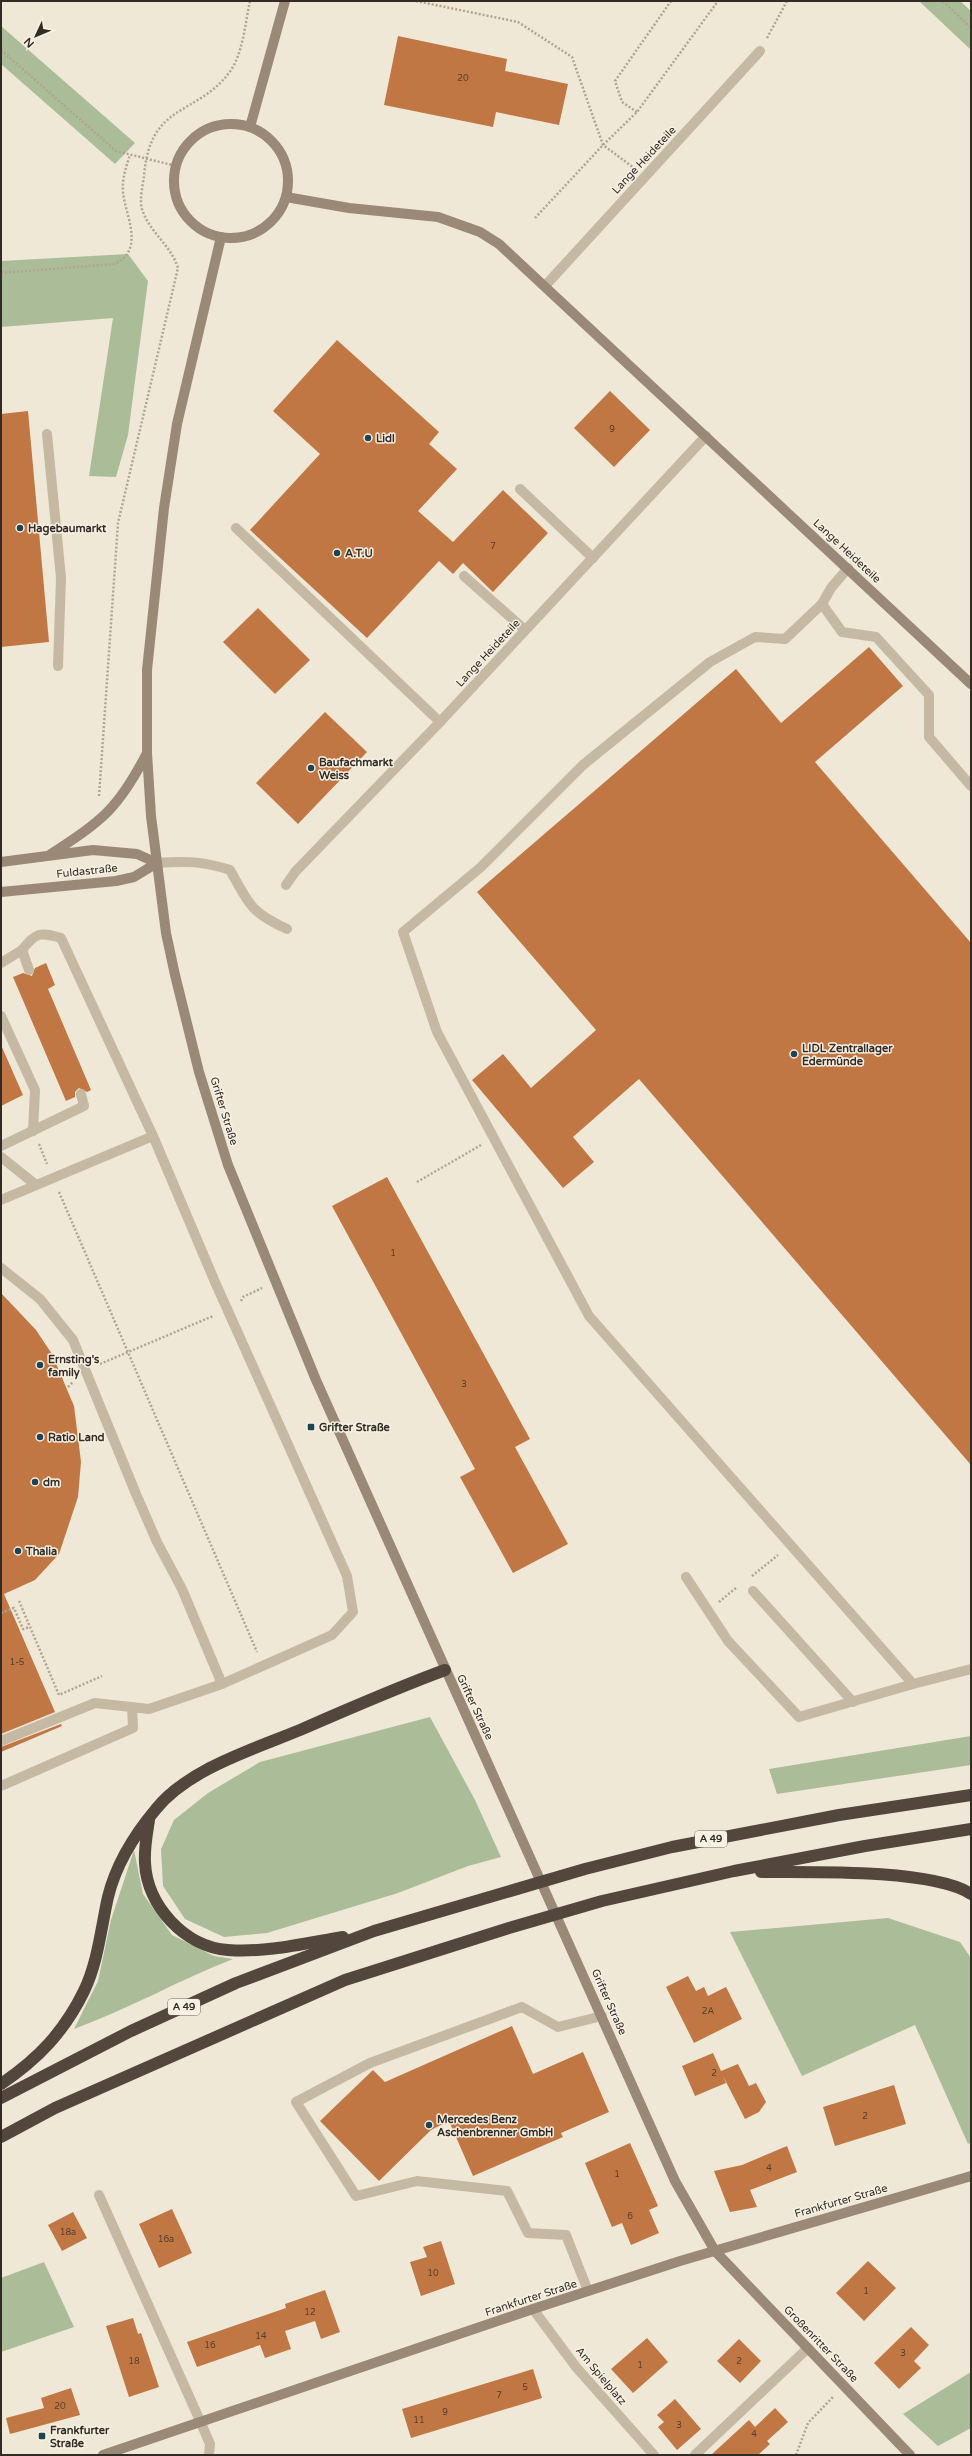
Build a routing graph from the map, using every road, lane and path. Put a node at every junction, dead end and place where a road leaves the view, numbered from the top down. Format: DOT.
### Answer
graph roads {
  1 [pos="250,1"];
  2 [pos="285,1"];
  3 [pos="416,1"];
  4 [pos="671,1"];
  5 [pos="718,1"];
  6 [pos="787,1"];
  7 [pos="943,1"];
  8 [pos="971,28"];
  9 [pos="1,50"];
  10 [pos="760,51"];
  11 [pos="637,112"];
  12 [pos="250,127"];
  13 [pos="603,144"];
  14 [pos="130,155"];
  15 [pos="145,160"];
  16 [pos="176,166"];
  17 [pos="645,177"];
  18 [pos="286,197"];
  19 [pos="535,218"];
  20 [pos="221,237"];
  21 [pos="1,273"];
  22 [pos="545,286"];
  23 [pos="47,434"];
  24 [pos="706,436"];
  25 [pos="520,489"];
  26 [pos="236,528"];
  27 [pos="593,558"];
  28 [pos="848,568"];
  29 [pos="464,576"];
  30 [pos="822,604"];
  31 [pos="525,630"];
  32 [pos="58,666"];
  33 [pos="971,684"];
  34 [pos="440,722"];
  35 [pos="147,753"];
  36 [pos="971,786"];
  37 [pos="99,803"];
  38 [pos="48,856"];
  39 [pos="1,862"];
  40 [pos="157,863"];
  41 [pos="286,885"];
  42 [pos="1,892"];
  43 [pos="287,929"];
  44 [pos="22,950"];
  45 [pos="1,963"];
  46 [pos="29,970"];
  47 [pos="1,1016"];
  48 [pos="81,1094"];
  49 [pos="33,1131"];
  50 [pos="153,1136"];
  51 [pos="493,1137"];
  52 [pos="1,1146"];
  53 [pos="1,1157"];
  54 [pos="53,1178"];
  55 [pos="417,1182"];
  56 [pos="36,1185"];
  57 [pos="1,1200"];
  58 [pos="1,1268"];
  59 [pos="276,1282"];
  60 [pos="228,1310"];
  61 [pos="128,1351"];
  62 [pos="85,1370"];
  63 [pos="686,1577"];
  64 [pos="753,1592"];
  65 [pos="19,1601"];
  66 [pos="1,1613"];
  67 [pos="30,1627"];
  68 [pos="263,1666"];
  69 [pos="971,1669"];
  70 [pos="444,1670"];
  71 [pos="102,1676"];
  72 [pos="222,1684"];
  73 [pos="913,1684"];
  74 [pos="853,1702"];
  75 [pos="132,1707"];
  76 [pos="1,1741"];
  77 [pos="1,1786"];
  78 [pos="971,1794"];
  79 [pos="150,1816"];
  80 [pos="971,1829"];
  81 [pos="734,1871"];
  82 [pos="971,1894"];
  83 [pos="374,1931"];
  84 [pos="602,2016"];
  85 [pos="1,2084"];
  86 [pos="1,2098"];
  87 [pos="1,2137"];
  88 [pos="971,2176"];
  89 [pos="99,2195"];
  90 [pos="715,2251"];
  91 [pos="588,2291"];
  92 [pos="533,2309"];
  93 [pos="808,2348"];
  94 [pos="845,2386"];
  95 [pos="201,2424"];
  96 [pos="103,2455"];
  97 [pos="210,2455"];
  98 [pos="654,2455"];
  99 [pos="694,2455"];
  100 [pos="796,2455"];
  101 [pos="910,2455"];
  1 -- 15 [label="path"];
  2 -- 12 [label="main road"];
  3 -- 13 [label="path"];
  4 -- 11 [label="path"];
  5 -- 11 [label="path"];
  6 -- 10 [label="path"];
  7 -- 8 [label="path"];
  9 -- 14 [label="path"];
  10 -- 17 [label="street, Lange Heideteile"];
  11 -- 13 [label="path"];
  12 -- 16 [label="main road"];
  12 -- 18 [label="main road"];
  13 -- 17 [label="path"];
  13 -- 19 [label="path"];
  14 -- 15 [label="path"];
  14 -- 21 [label="path"];
  15 -- 16 [label="path"];
  15 -- 37 [label="path"];
  16 -- 20 [label="main road"];
  17 -- 22 [label="street, Lange Heideteile"];
  18 -- 20 [label="main road"];
  18 -- 22 [label="main road, Lange Heideteile"];
  20 -- 35 [label="main road, Grifter Straße"];
  22 -- 24 [label="main road, Lange Heideteile"];
  23 -- 32 [label="street"];
  24 -- 27 [label="street, Lange Heideteile"];
  24 -- 28 [label="main road, Lange Heideteile"];
  25 -- 27 [label="street"];
  26 -- 34 [label="street"];
  27 -- 31 [label="street, Lange Heideteile"];
  28 -- 30 [label="street"];
  28 -- 33 [label="main road, Lange Heideteile"];
  29 -- 31 [label="street"];
  30 -- 36 [label="street"];
  30 -- 51 [label="street"];
  31 -- 34 [label="street, Lange Heideteile"];
  34 -- 41 [label="street, Lange Heideteile"];
  35 -- 38 [label="main road"];
  35 -- 40 [label="main road, Grifter Straße"];
  38 -- 39 [label="main road, Fuldastraße"];
  38 -- 40 [label="main road, Fuldastraße"];
  40 -- 42 [label="main road, Fuldastraße"];
  40 -- 43 [label="street"];
  40 -- 59 [label="main road, Grifter Straße"];
  44 -- 45 [label="street"];
  44 -- 46 [label="street"];
  44 -- 50 [label="street"];
  47 -- 49 [label="street"];
  48 -- 49 [label="street"];
  49 -- 52 [label="street"];
  49 -- 54 [label="path"];
  50 -- 54 [label="street"];
  50 -- 60 [label="street"];
  51 -- 55 [label="path"];
  51 -- 73 [label="street"];
  53 -- 56 [label="street"];
  54 -- 56 [label="street"];
  54 -- 61 [label="path"];
  56 -- 57 [label="street"];
  58 -- 62 [label="street"];
  59 -- 60 [label="path"];
  59 -- 70 [label="main road, Grifter Straße"];
  60 -- 61 [label="path"];
  60 -- 68 [label="street"];
  61 -- 62 [label="path"];
  61 -- 68 [label="path"];
  62 -- 72 [label="street"];
  63 -- 74 [label="street"];
  64 -- 74 [label="street"];
  65 -- 67 [label="path"];
  66 -- 67 [label="path"];
  67 -- 71 [label="path"];
  68 -- 72 [label="street"];
  69 -- 73 [label="street"];
  70 -- 79 [label="highway"];
  70 -- 84 [label="main road, Grifter Straße"];
  72 -- 75 [label="street"];
  73 -- 74 [label="street"];
  75 -- 76 [label="street"];
  75 -- 77 [label="street"];
  78 -- 83 [label="highway, A 49"];
  79 -- 83 [label="highway"];
  79 -- 85 [label="highway"];
  80 -- 81 [label="highway"];
  81 -- 82 [label="highway"];
  81 -- 87 [label="highway"];
  83 -- 86 [label="highway, A 49"];
  84 -- 90 [label="main road, Grifter Straße"];
  84 -- 91 [label="street"];
  88 -- 90 [label="main road, Frankfurter Straße"];
  89 -- 95 [label="street"];
  90 -- 91 [label="main road, Frankfurter Straße"];
  90 -- 93 [label="main road, Großenritter Straße"];
  91 -- 92 [label="main road, Frankfurter Straße"];
  92 -- 95 [label="main road, Frankfurter Straße"];
  92 -- 98 [label="street, Am Spielplatz"];
  93 -- 94 [label="main road, Großenritter Straße"];
  93 -- 99 [label="street"];
  94 -- 100 [label="path"];
  94 -- 101 [label="main road, Großenritter Straße"];
  95 -- 96 [label="main road, Frankfurter Straße"];
  95 -- 97 [label="street"];
}
